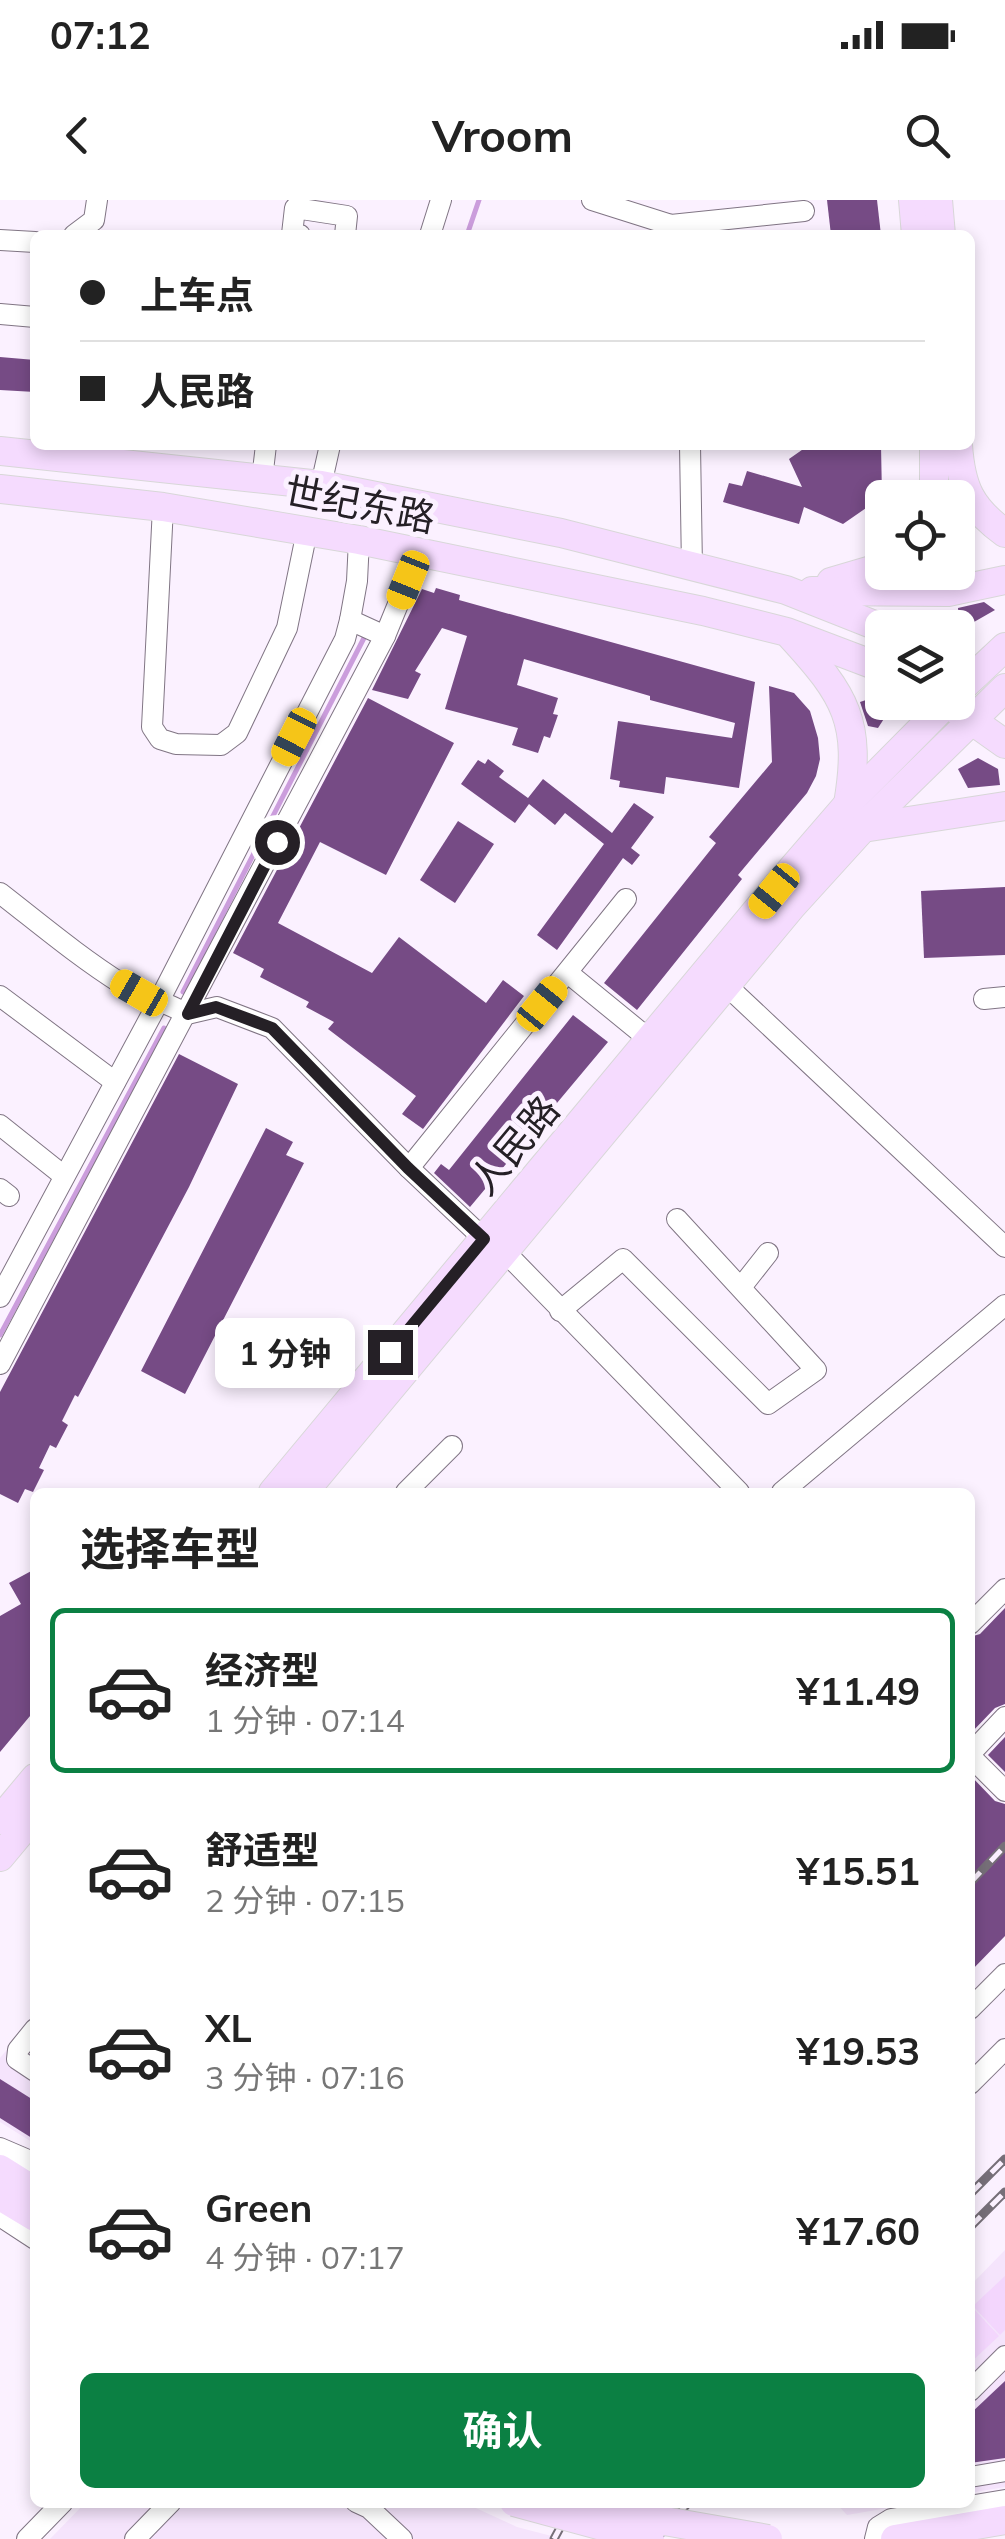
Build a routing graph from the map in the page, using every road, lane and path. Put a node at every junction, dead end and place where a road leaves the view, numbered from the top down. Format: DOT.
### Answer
graph roads {
  1 [pos="97,200"];
  2 [pos="441,200"];
  3 [pos="592,200"];
  4 [pos="913,200"];
  5 [pos="938,200"];
  6 [pos="804,210"];
  7 [pos="81,230"];
  8 [pos="292,230"];
  9 [pos="346,230"];
  10 [pos="432,230"];
  11 [pos="688,230"];
  12 [pos="916,230"];
  13 [pos="941,230"];
  14 [pos="0,240"];
  15 [pos="30,242"];
  16 [pos="0,314"];
  17 [pos="30,317"];
  18 [pos="265,450"];
  19 [pos="329,450"];
  20 [pos="690,450"];
  21 [pos="934,450"];
  22 [pos="959,450"];
  23 [pos="0,451"];
  24 [pos="65,451"];
  25 [pos="262,479"];
  26 [pos="934,480"];
  27 [pos="321,485"];
  28 [pos="0,489"];
  29 [pos="164,507"];
  30 [pos="306,531"];
  31 [pos="1005,533"];
  32 [pos="359,540"];
  33 [pos="418,553"];
  34 [pos="692,568"];
  35 [pos="865,573"];
  36 [pos="1005,580"];
  37 [pos="786,590"];
  38 [pos="350,620"];
  39 [pos="865,621"];
  40 [pos="787,632"];
  41 [pos="385,636"];
  42 [pos="1005,647"];
  43 [pos="865,662"];
  44 [pos="975,669"];
  45 [pos="975,683"];
  46 [pos="1003,694"];
  47 [pos="933,720"];
  48 [pos="970,722"];
  49 [pos="1005,744"];
  50 [pos="1005,806"];
  51 [pos="855,816"];
  52 [pos="0,893"];
  53 [pos="783,898"];
  54 [pos="626,899"];
  55 [pos="568,973"];
  56 [pos="726,986"];
  57 [pos="0,996"];
  58 [pos="160,999"];
  59 [pos="188,1014"];
  60 [pos="650,1040"];
  61 [pos="115,1082"];
  62 [pos="0,1125"];
  63 [pos="408,1168"];
  64 [pos="64,1176"];
  65 [pos="677,1219"];
  66 [pos="494,1245"];
  67 [pos="1005,1247"];
  68 [pos="768,1254"];
  69 [pos="742,1286"];
  70 [pos="1,1292"];
  71 [pos="1005,1305"];
  72 [pos="560,1311"];
  73 [pos="0,1364"];
  74 [pos="452,1446"];
  75 [pos="277,1488"];
  76 [pos="307,1488"];
  77 [pos="410,1488"];
  78 [pos="735,1488"];
  79 [pos="787,1488"];
  80 [pos="1005,1589"];
  81 [pos="975,1619"];
  82 [pos="1005,1717"];
  83 [pos="975,1750"];
  84 [pos="975,1760"];
  85 [pos="30,1784"];
  86 [pos="1005,1791"];
  87 [pos="0,1820"];
  88 [pos="30,1821"];
  89 [pos="0,1857"];
  90 [pos="1005,1974"];
  91 [pos="975,2004"];
  92 [pos="30,2035"];
  93 [pos="1005,2049"];
  94 [pos="30,2068"];
  95 [pos="975,2079"];
  96 [pos="0,2148"];
  97 [pos="30,2161"];
  98 [pos="0,2169"];
  99 [pos="30,2188"];
  100 [pos="0,2196"];
  101 [pos="30,2214"];
  102 [pos="0,2216"];
  103 [pos="30,2236"];
  104 [pos="1005,2356"];
  105 [pos="975,2386"];
  106 [pos="1005,2470"];
  107 [pos="975,2476"];
  108 [pos="1005,2500"];
  109 [pos="975,2506"];
  110 [pos="57,2508"];
  111 [pos="165,2508"];
  112 [pos="369,2508"];
  113 [pos="536,2508"];
  114 [pos="609,2508"];
  115 [pos="963,2508"];
  116 [pos="900,2520"];
  117 [pos="1005,2520"];
  118 [pos="27,2539"];
  119 [pos="135,2539"];
  120 [pos="402,2539"];
  121 [pos="650,2539"];
  122 [pos="768,2539"];
  123 [pos="875,2539"];
  1 -- 7 [label="street"];
  2 -- 10 [label="street"];
  3 -- 11 [label="street"];
  4 -- 12 [label="main road"];
  5 -- 13 [label="main road"];
  6 -- 11 [label="street"];
  8 -- 9 [label="street"];
  14 -- 15 [label="street"];
  16 -- 17 [label="street"];
  18 -- 25 [label="street"];
  19 -- 27 [label="street"];
  20 -- 34 [label="street"];
  21 -- 26 [label="main road"];
  22 -- 31 [label="main road"];
  23 -- 24 [label="main road, 世纪东路"];
  24 -- 25 [label="main road, 世纪东路"];
  25 -- 27 [label="main road, 世纪东路"];
  27 -- 34 [label="main road, 世纪东路"];
  28 -- 29 [label="main road, 世纪东路"];
  29 -- 30 [label="main road, 世纪东路"];
  29 -- 30 [label="street"];
  30 -- 32 [label="main road, 世纪东路"];
  32 -- 33 [label="main road, 世纪东路"];
  32 -- 38 [label="street"];
  33 -- 40 [label="main road, 世纪东路"];
  33 -- 41 [label="street"];
  34 -- 37 [label="main road, 世纪东路"];
  35 -- 37 [label="main road"];
  36 -- 37 [label="main road"];
  37 -- 39 [label="main road"];
  38 -- 41 [label="street"];
  38 -- 58 [label="street"];
  40 -- 43 [label="main road, 世纪东路"];
  40 -- 51 [label="main road"];
  41 -- 59 [label="street"];
  42 -- 44 [label="main road"];
  45 -- 46 [label="main road"];
  46 -- 48 [label="main road"];
  47 -- 51 [label="main road"];
  48 -- 49 [label="main road"];
  48 -- 51 [label="main road"];
  50 -- 51 [label="main road"];
  51 -- 53 [label="main road"];
  52 -- 58 [label="street"];
  53 -- 56 [label="main road, 人民路"];
  53 -- 60 [label="main road, 人民路"];
  54 -- 55 [label="street"];
  55 -- 60 [label="street"];
  55 -- 63 [label="street"];
  56 -- 66 [label="main road, 人民路"];
  56 -- 67 [label="street"];
  57 -- 61 [label="street"];
  58 -- 59 [label="street"];
  58 -- 61 [label="street"];
  59 -- 63 [label="street"];
  59 -- 73 [label="street"];
  60 -- 66 [label="main road, 人民路"];
  61 -- 64 [label="street"];
  62 -- 64 [label="street"];
  63 -- 66 [label="street"];
  64 -- 70 [label="street"];
  65 -- 69 [label="street"];
  66 -- 72 [label="street"];
  66 -- 75 [label="main road, 人民路"];
  66 -- 76 [label="main road, 人民路"];
  68 -- 69 [label="street"];
  69 -- 72 [label="street"];
  71 -- 79 [label="street"];
  72 -- 78 [label="street"];
  74 -- 77 [label="street"];
  80 -- 81 [label="street"];
  82 -- 83 [label="street"];
  84 -- 86 [label="street"];
  85 -- 87 [label="main road"];
  88 -- 89 [label="main road"];
  90 -- 91 [label="street"];
  92 -- 94 [label="street"];
  93 -- 95 [label="street"];
  96 -- 97 [label="street"];
  98 -- 99 [label="main road"];
  100 -- 101 [label="main road"];
  102 -- 103 [label="street"];
  104 -- 105 [label="street"];
  106 -- 107 [label="street"];
  108 -- 109 [label="street"];
  110 -- 118 [label="street"];
  111 -- 119 [label="street"];
  112 -- 120 [label="street"];
  113 -- 121 [label="main road, bridge"];
  114 -- 122 [label="main road, bridge"];
  115 -- 116 [label="street"];
  116 -- 117 [label="main road"];
  116 -- 123 [label="street"];
}
